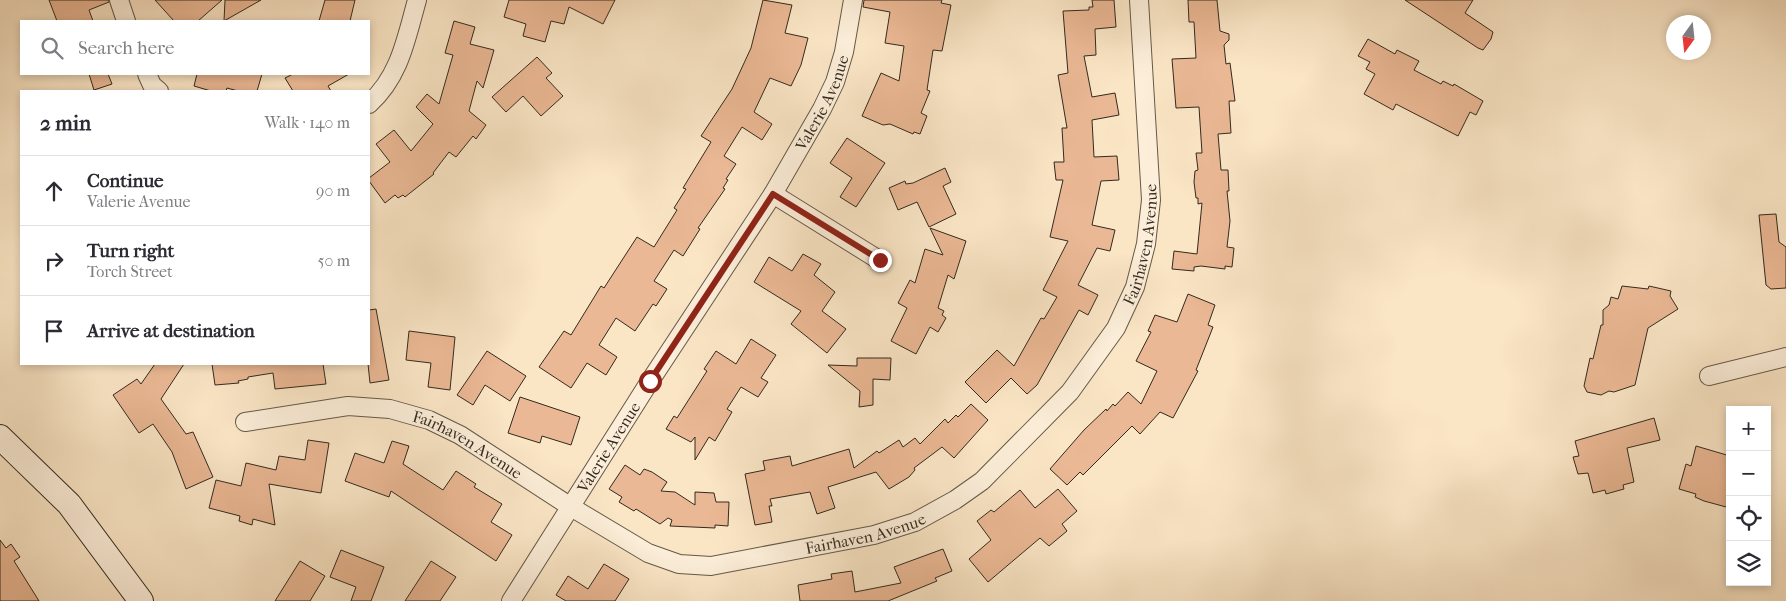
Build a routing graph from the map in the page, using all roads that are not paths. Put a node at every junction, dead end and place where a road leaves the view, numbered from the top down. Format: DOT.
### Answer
graph roads {
  1 [pos="119,0"];
  2 [pos="418,0"];
  3 [pos="853,0"];
  4 [pos="1139,0"];
  5 [pos="126,20"];
  6 [pos="147,75"];
  7 [pos="158,90"];
  8 [pos="370,103"];
  9 [pos="773,194"];
  10 [pos="880,260"];
  11 [pos="1786,357"];
  12 [pos="1709,376"];
  13 [pos="244,422"];
  14 [pos="0,437"];
  15 [pos="571,507"];
  16 [pos="141,601"];
  17 [pos="511,601"];
  1 -- 5 [label="street"];
  2 -- 8 [label="street"];
  3 -- 9 [label="street, Valerie Avenue"];
  4 -- 15 [label="street, Fairhaven Avenue"];
  6 -- 7 [label="street"];
  9 -- 10 [label="street"];
  9 -- 15 [label="street, Valerie Avenue"];
  11 -- 12 [label="street"];
  13 -- 15 [label="street, Fairhaven Avenue"];
  14 -- 16 [label="main road"];
  15 -- 17 [label="street, Valerie Avenue"];
}
